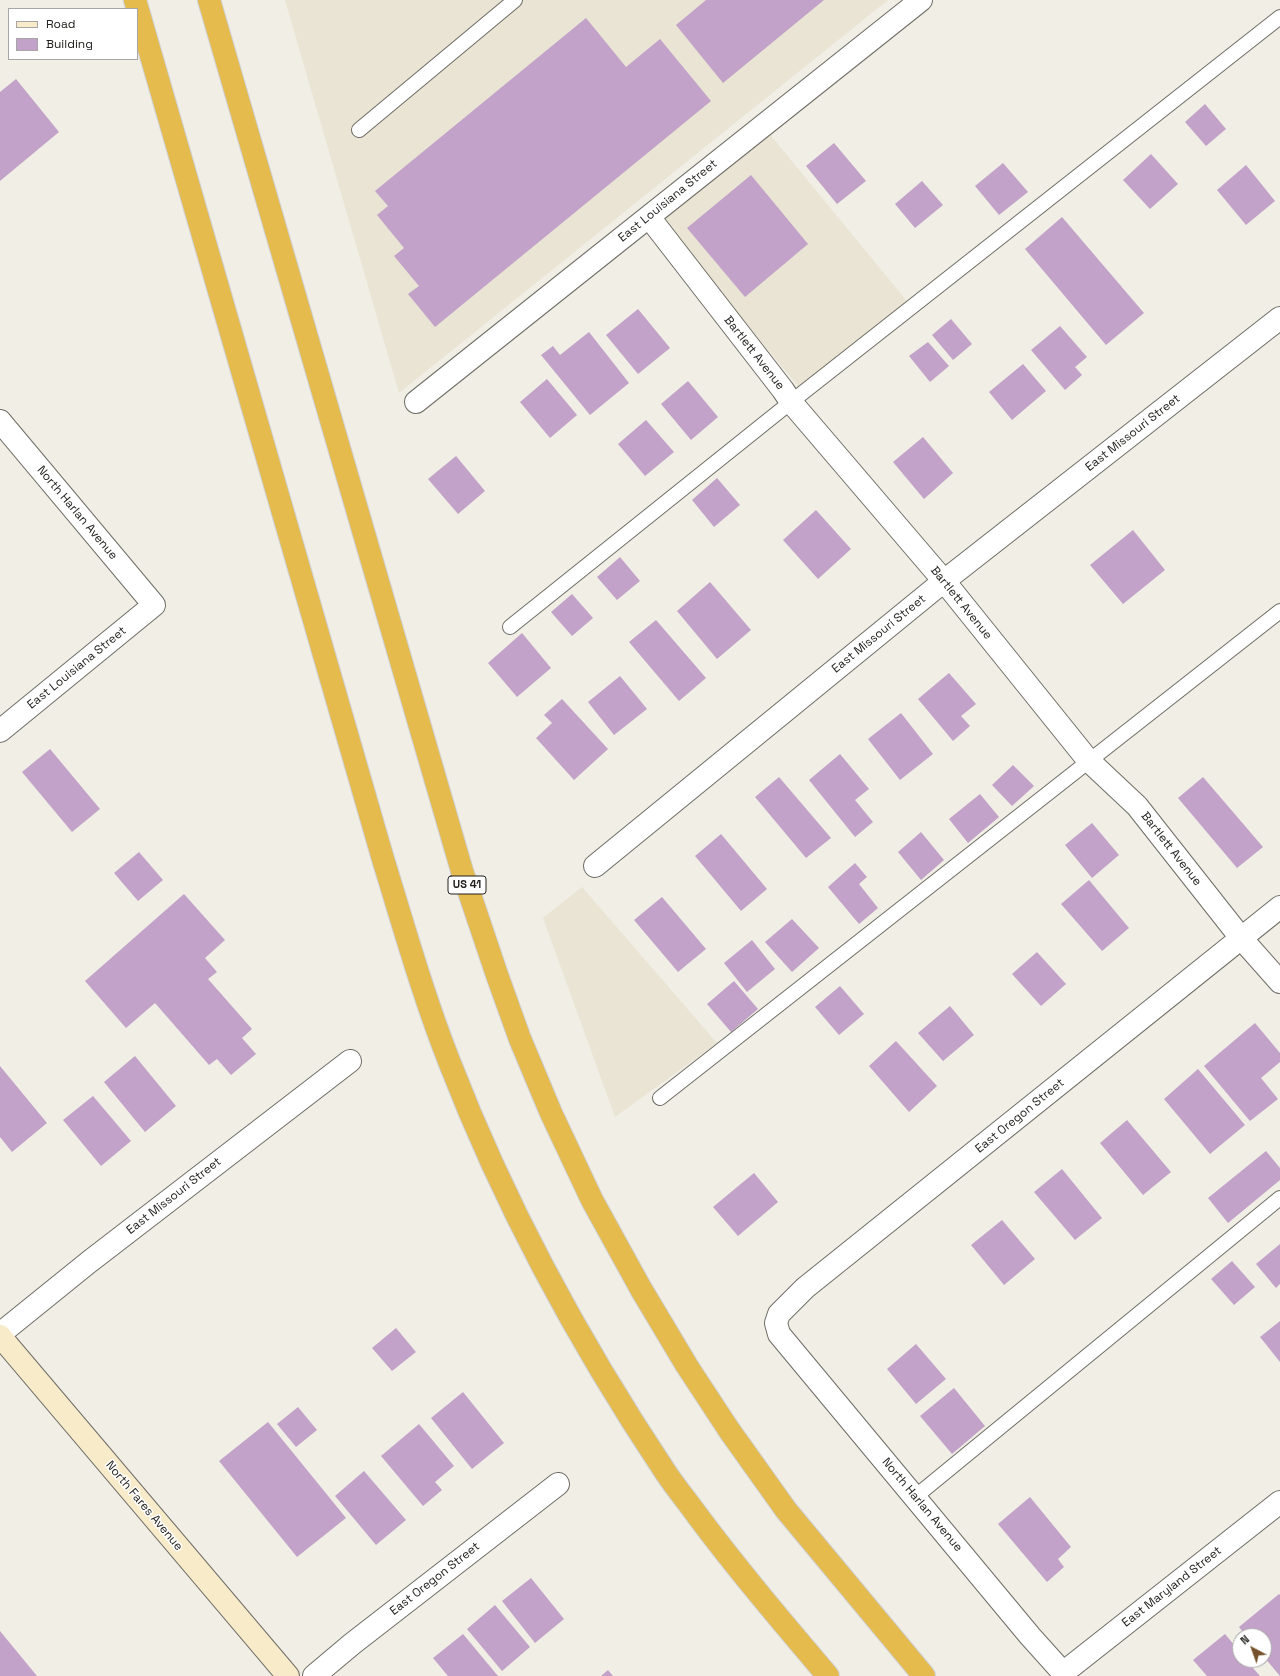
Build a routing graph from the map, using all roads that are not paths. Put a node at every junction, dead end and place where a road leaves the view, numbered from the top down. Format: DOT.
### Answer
graph roads {
  1 [pos="209,0"];
  2 [pos="515,0"];
  3 [pos="921,0"];
  4 [pos="138,10"];
  5 [pos="1280,17"];
  6 [pos="359,130"];
  7 [pos="649,217"];
  8 [pos="1280,318"];
  9 [pos="416,402"];
  10 [pos="791,402"];
  11 [pos="0,421"];
  12 [pos="944,581"];
  13 [pos="154,605"];
  14 [pos="1280,611"];
  15 [pos="510,627"];
  16 [pos="0,731"];
  17 [pos="1088,760"];
  18 [pos="595,866"];
  19 [pos="1280,907"];
  20 [pos="1241,938"];
  21 [pos="1280,982"];
  22 [pos="350,1061"];
  23 [pos="660,1098"];
  24 [pos="1280,1198"];
  25 [pos="779,1334"];
  26 [pos="0,1335"];
  27 [pos="558,1484"];
  28 [pos="915,1497"];
  29 [pos="1280,1502"];
  30 [pos="1065,1675"];
  31 [pos="288,1676"];
  32 [pos="314,1676"];
  33 [pos="828,1676"];
  34 [pos="924,1676"];
  1 -- 34 [label="highway, US 41"];
  2 -- 6 [label="lane"];
  3 -- 7 [label="street, East Louisiana Street"];
  4 -- 33 [label="highway"];
  5 -- 10 [label="lane"];
  7 -- 9 [label="street, East Louisiana Street"];
  7 -- 10 [label="street, Bartlett Avenue"];
  8 -- 12 [label="street, East Missouri Street"];
  10 -- 12 [label="street, Bartlett Avenue"];
  10 -- 15 [label="lane"];
  11 -- 13 [label="street, North Harlan Avenue"];
  12 -- 17 [label="street, Bartlett Avenue"];
  12 -- 18 [label="street, East Missouri Street"];
  13 -- 16 [label="street, East Louisiana Street"];
  14 -- 17 [label="lane"];
  17 -- 20 [label="street, Bartlett Avenue"];
  17 -- 23 [label="lane"];
  19 -- 20 [label="street, East Oregon Street"];
  20 -- 21 [label="street, Bartlett Avenue"];
  20 -- 25 [label="street, East Oregon Street"];
  22 -- 26 [label="street, East Missouri Street"];
  24 -- 28 [label="lane"];
  25 -- 28 [label="street, North Harlan Avenue"];
  26 -- 31 [label="street, North Fares Avenue"];
  27 -- 32 [label="street, East Oregon Street"];
  28 -- 30 [label="street, North Harlan Avenue"];
  29 -- 30 [label="street, East Maryland Street"];
}
